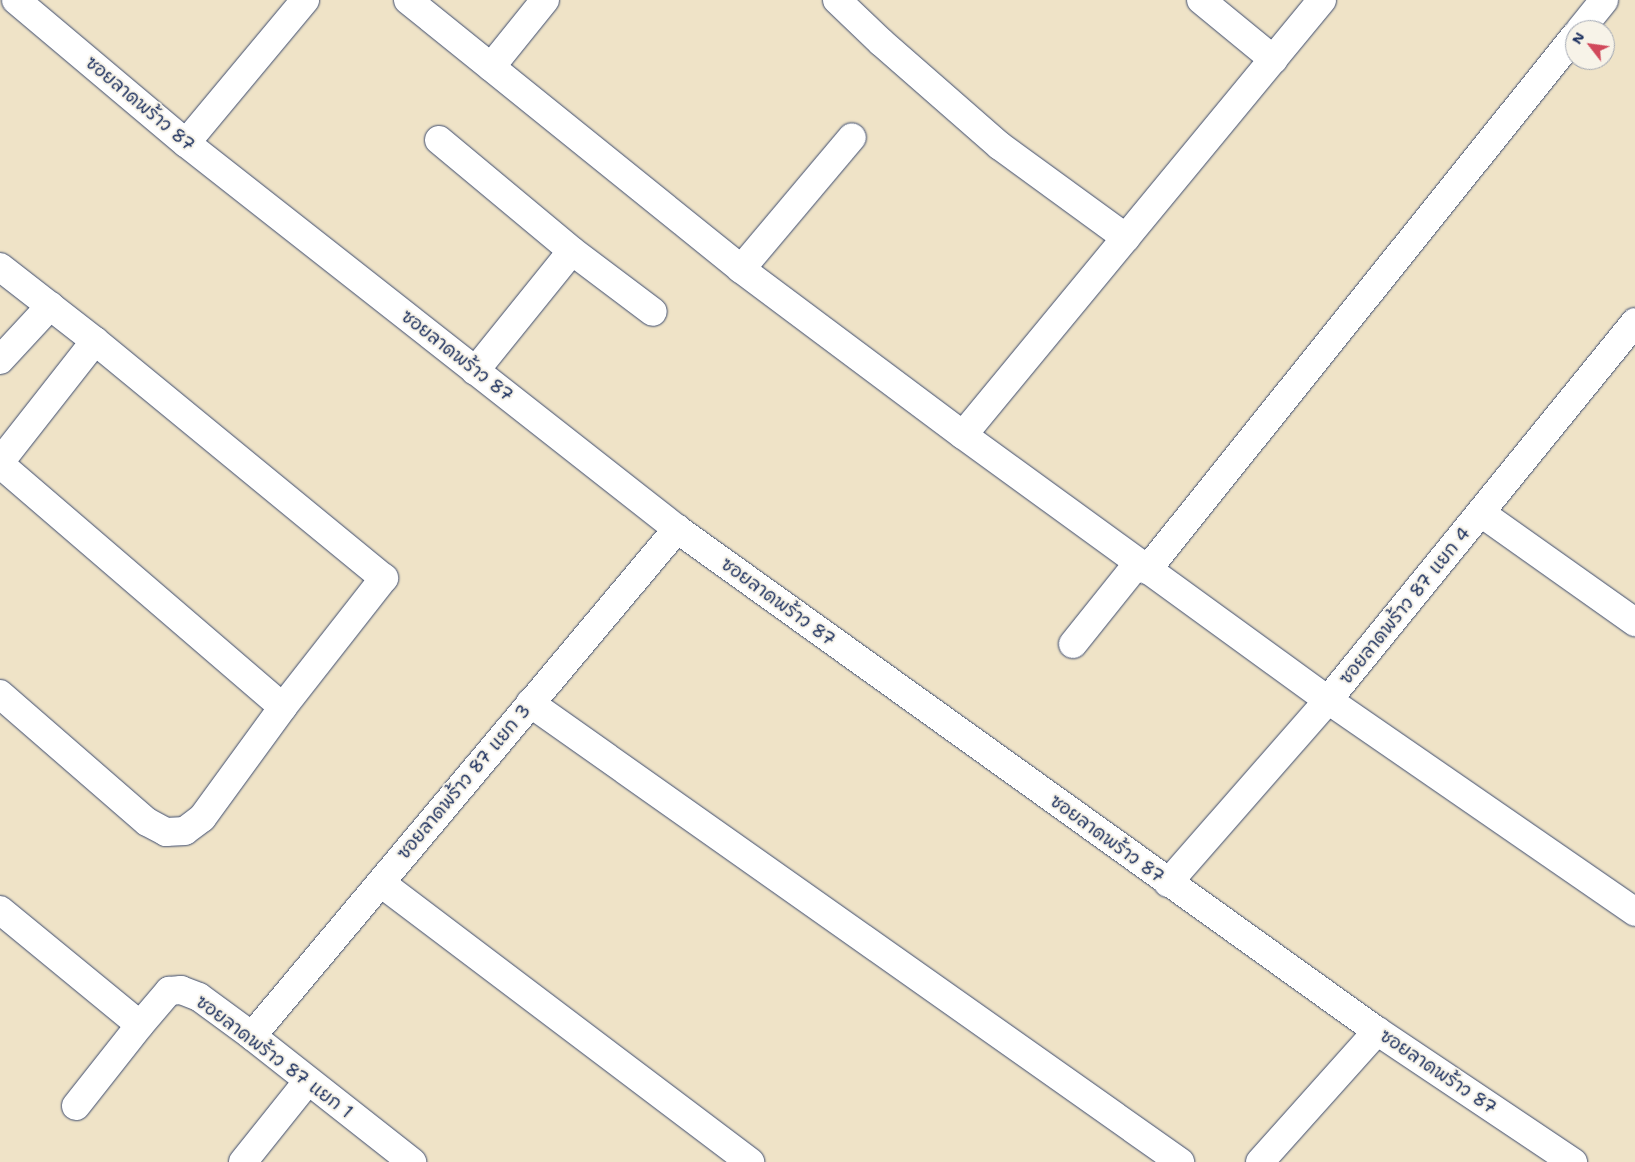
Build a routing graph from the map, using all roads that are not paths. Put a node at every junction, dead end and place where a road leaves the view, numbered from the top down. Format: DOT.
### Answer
graph roads {
  1 [pos="16,0"];
  2 [pos="304,0"];
  3 [pos="545,0"];
  4 [pos="837,0"];
  5 [pos="1201,0"];
  6 [pos="1322,0"];
  7 [pos="1604,0"];
  8 [pos="418,3"];
  9 [pos="1588,20"];
  10 [pos="1565,48"];
  11 [pos="1274,60"];
  12 [pos="491,67"];
  13 [pos="852,137"];
  14 [pos="440,140"];
  15 [pos="186,143"];
  16 [pos="1126,238"];
  17 [pos="572,250"];
  18 [pos="0,267"];
  19 [pos="742,269"];
  20 [pos="50,306"];
  21 [pos="653,312"];
  22 [pos="1634,327"];
  23 [pos="95,341"];
  24 [pos="0,360"];
  25 [pos="476,371"];
  26 [pos="963,436"];
  27 [pos="0,463"];
  28 [pos="1481,513"];
  29 [pos="677,529"];
  30 [pos="1143,567"];
  31 [pos="1635,622"];
  32 [pos="1073,644"];
  33 [pos="0,694"];
  34 [pos="1328,700"];
  35 [pos="530,703"];
  36 [pos="283,707"];
  37 [pos="381,883"];
  38 [pos="1168,883"];
  39 [pos="1635,912"];
  40 [pos="5,924"];
  41 [pos="140,1026"];
  42 [pos="1377,1031"];
  43 [pos="252,1036"];
  44 [pos="308,1081"];
  45 [pos="76,1106"];
  46 [pos="242,1162"];
  47 [pos="412,1162"];
  48 [pos="750,1162"];
  49 [pos="1180,1162"];
  50 [pos="1260,1162"];
  51 [pos="1573,1162"];
  1 -- 15 [label="street, ซอยลาดพร้าว 87"];
  2 -- 15 [label="street"];
  3 -- 12 [label="street"];
  4 -- 16 [label="street"];
  5 -- 11 [label="street"];
  6 -- 11 [label="street"];
  7 -- 9 [label="street"];
  8 -- 12 [label="street"];
  10 -- 30 [label="street"];
  11 -- 16 [label="street"];
  12 -- 19 [label="street"];
  13 -- 19 [label="street"];
  14 -- 17 [label="street"];
  15 -- 25 [label="street, ซอยลาดพร้าว 87"];
  16 -- 26 [label="street"];
  17 -- 21 [label="street"];
  17 -- 25 [label="street"];
  18 -- 20 [label="street"];
  19 -- 26 [label="street"];
  20 -- 23 [label="street"];
  20 -- 24 [label="street"];
  22 -- 28 [label="street, ซอยลาดพร้าว 87 แยก 4"];
  23 -- 27 [label="street"];
  23 -- 36 [label="street"];
  25 -- 29 [label="street, ซอยลาดพร้าว 87"];
  26 -- 30 [label="street"];
  27 -- 36 [label="street"];
  28 -- 31 [label="street"];
  28 -- 34 [label="street, ซอยลาดพร้าว 87 แยก 4"];
  29 -- 35 [label="street, ซอยลาดพร้าว 87 แยก 3"];
  29 -- 38 [label="street, ซอยลาดพร้าว 87"];
  30 -- 32 [label="street"];
  30 -- 34 [label="street"];
  33 -- 36 [label="street"];
  34 -- 38 [label="street, ซอยลาดพร้าว 87 แยก 4"];
  34 -- 39 [label="street"];
  35 -- 37 [label="street, ซอยลาดพร้าว 87 แยก 3"];
  35 -- 49 [label="street"];
  37 -- 43 [label="street, ซอยลาดพร้าว 87 แยก 3"];
  37 -- 48 [label="street"];
  38 -- 42 [label="street, ซอยลาดพร้าว 87"];
  40 -- 41 [label="street"];
  41 -- 43 [label="street, ซอยลาดพร้าว 87 แยก 1"];
  41 -- 45 [label="street, ซอยลาดพร้าว 87 แยก 1"];
  42 -- 50 [label="street"];
  42 -- 51 [label="street, ซอยลาดพร้าว 87"];
  43 -- 44 [label="street, ซอยลาดพร้าว 87 แยก 1"];
  44 -- 46 [label="street"];
  44 -- 47 [label="street, ซอยลาดพร้าว 87 แยก 1"];
}
